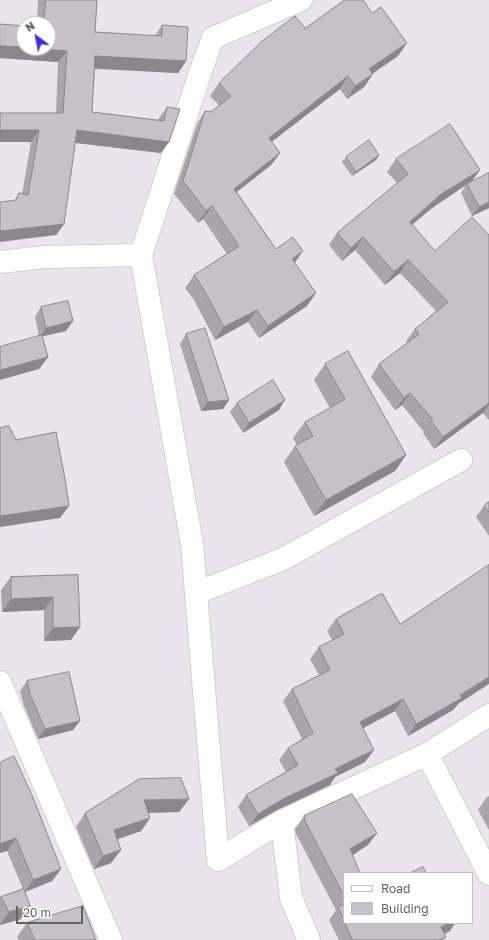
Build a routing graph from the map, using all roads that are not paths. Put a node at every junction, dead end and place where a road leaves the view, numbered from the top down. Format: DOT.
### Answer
graph roads {
  1 [pos="301,0"];
  2 [pos="141,255"];
  3 [pos="0,262"];
  4 [pos="461,460"];
  5 [pos="196,594"];
  6 [pos="0,682"];
  7 [pos="489,715"];
  8 [pos="427,754"];
  9 [pos="282,821"];
  10 [pos="489,874"];
  11 [pos="111,940"];
  12 [pos="310,940"];
  1 -- 2 [label="street"];
  2 -- 3 [label="street"];
  2 -- 5 [label="street"];
  4 -- 5 [label="street"];
  5 -- 9 [label="street"];
  6 -- 11 [label="street"];
  7 -- 8 [label="street"];
  8 -- 9 [label="street"];
  8 -- 10 [label="street"];
  9 -- 12 [label="street"];
}
